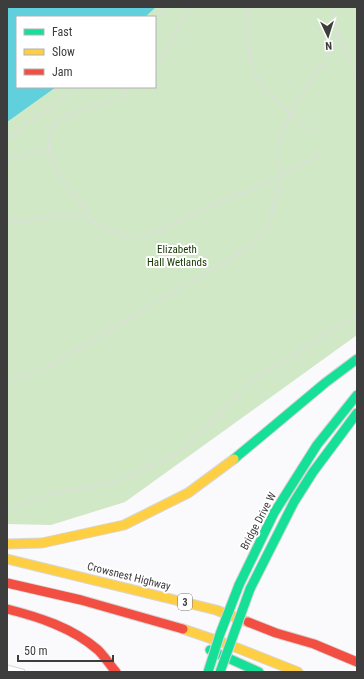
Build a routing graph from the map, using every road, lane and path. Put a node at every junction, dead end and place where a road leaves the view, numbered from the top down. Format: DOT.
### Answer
graph roads {
  1 [pos="166,7"];
  2 [pos="188,7"];
  3 [pos="244,7"];
  4 [pos="334,7"];
  5 [pos="155,16"];
  6 [pos="338,34"];
  7 [pos="156,65"];
  8 [pos="357,78"];
  9 [pos="77,88"];
  10 [pos="131,88"];
  11 [pos="290,114"];
  12 [pos="313,132"];
  13 [pos="7,138"];
  14 [pos="49,148"];
  15 [pos="320,153"];
  16 [pos="7,162"];
  17 [pos="281,176"];
  18 [pos="7,216"];
  19 [pos="90,218"];
  20 [pos="357,314"];
  21 [pos="357,359"];
  22 [pos="7,382"];
  23 [pos="357,395"];
  24 [pos="357,413"];
  25 [pos="7,509"];
  26 [pos="7,544"];
  27 [pos="7,559"];
  28 [pos="7,583"];
  29 [pos="30,588"];
  30 [pos="7,609"];
  31 [pos="165,634"];
  32 [pos="202,646"];
  33 [pos="357,662"];
  34 [pos="7,668"];
  35 [pos="22,672"];
  36 [pos="116,672"];
  37 [pos="208,672"];
  38 [pos="220,672"];
  39 [pos="259,672"];
  40 [pos="298,672"];
  1 -- 5 [label="path"];
  2 -- 7 [label="path"];
  3 -- 11 [label="path"];
  4 -- 6 [label="path"];
  6 -- 8 [label="path"];
  6 -- 11 [label="path"];
  9 -- 13 [label="path"];
  10 -- 14 [label="path"];
  11 -- 12 [label="path"];
  11 -- 17 [label="path"];
  14 -- 16 [label="path"];
  14 -- 19 [label="path"];
  15 -- 17 [label="path"];
  17 -- 19 [label="path"];
  17 -- 22 [label="path"];
  18 -- 19 [label="path"];
  20 -- 25 [label="path"];
  21 -- 26 [label="main road"];
  23 -- 37 [label="main road, Bridge Drive W, bridge"];
  24 -- 38 [label="main road, Bridge Drive W, bridge"];
  27 -- 33 [label="main road, Crowsnest Highway / 3"];
  28 -- 29 [label="main road"];
  29 -- 31 [label="main road"];
  29 -- 40 [label="main road"];
  30 -- 36 [label="main road"];
  32 -- 39 [label="main road"];
  34 -- 35 [label="lane"];
}
